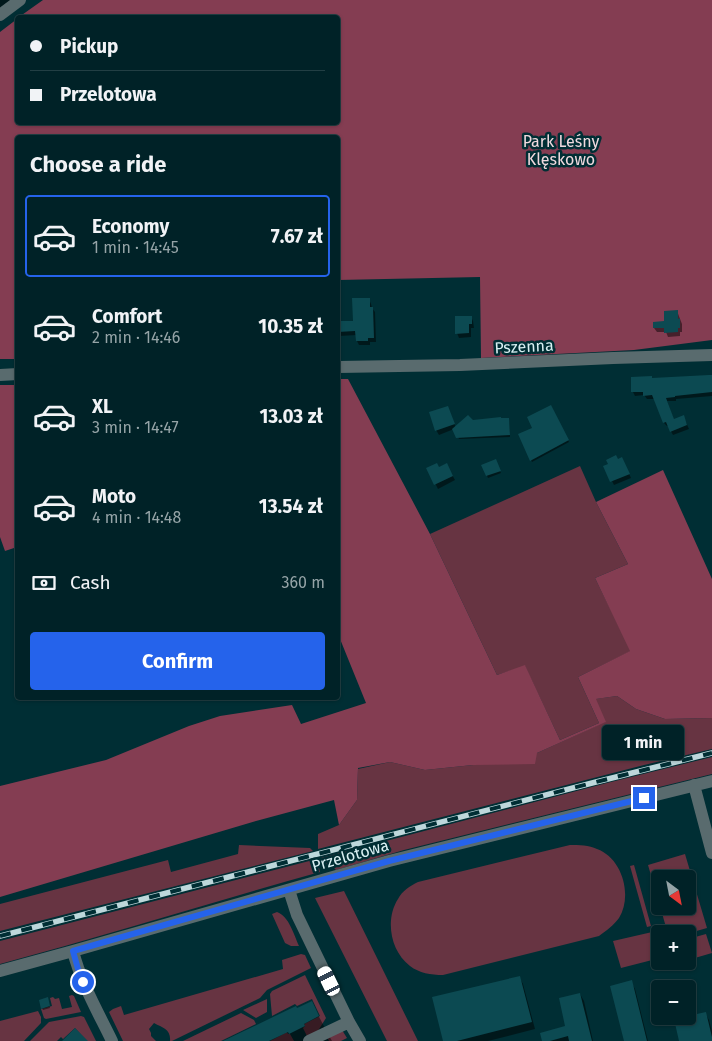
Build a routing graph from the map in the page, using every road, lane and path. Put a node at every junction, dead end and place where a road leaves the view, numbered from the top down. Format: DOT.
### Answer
graph roads {
  1 [pos="20,0"];
  2 [pos="0,15"];
  3 [pos="712,355"];
  4 [pos="340,367"];
  5 [pos="15,374"];
  6 [pos="0,375"];
  7 [pos="712,781"];
  8 [pos="694,785"];
  9 [pos="712,853"];
  10 [pos="289,890"];
  11 [pos="73,951"];
  12 [pos="0,971"];
  13 [pos="349,1022"];
  14 [pos="112,1041"];
  15 [pos="309,1041"];
  16 [pos="360,1041"];
  1 -- 2 [label="street"];
  3 -- 4 [label="street, Pszenna"];
  5 -- 6 [label="street"];
  7 -- 8 [label="street, Przelotowa"];
  8 -- 9 [label="street"];
  8 -- 10 [label="street, Przelotowa"];
  10 -- 11 [label="street, Przelotowa"];
  10 -- 13 [label="street"];
  11 -- 12 [label="street, Przelotowa"];
  11 -- 14 [label="street"];
  13 -- 15 [label="street"];
  13 -- 16 [label="street"];
}
